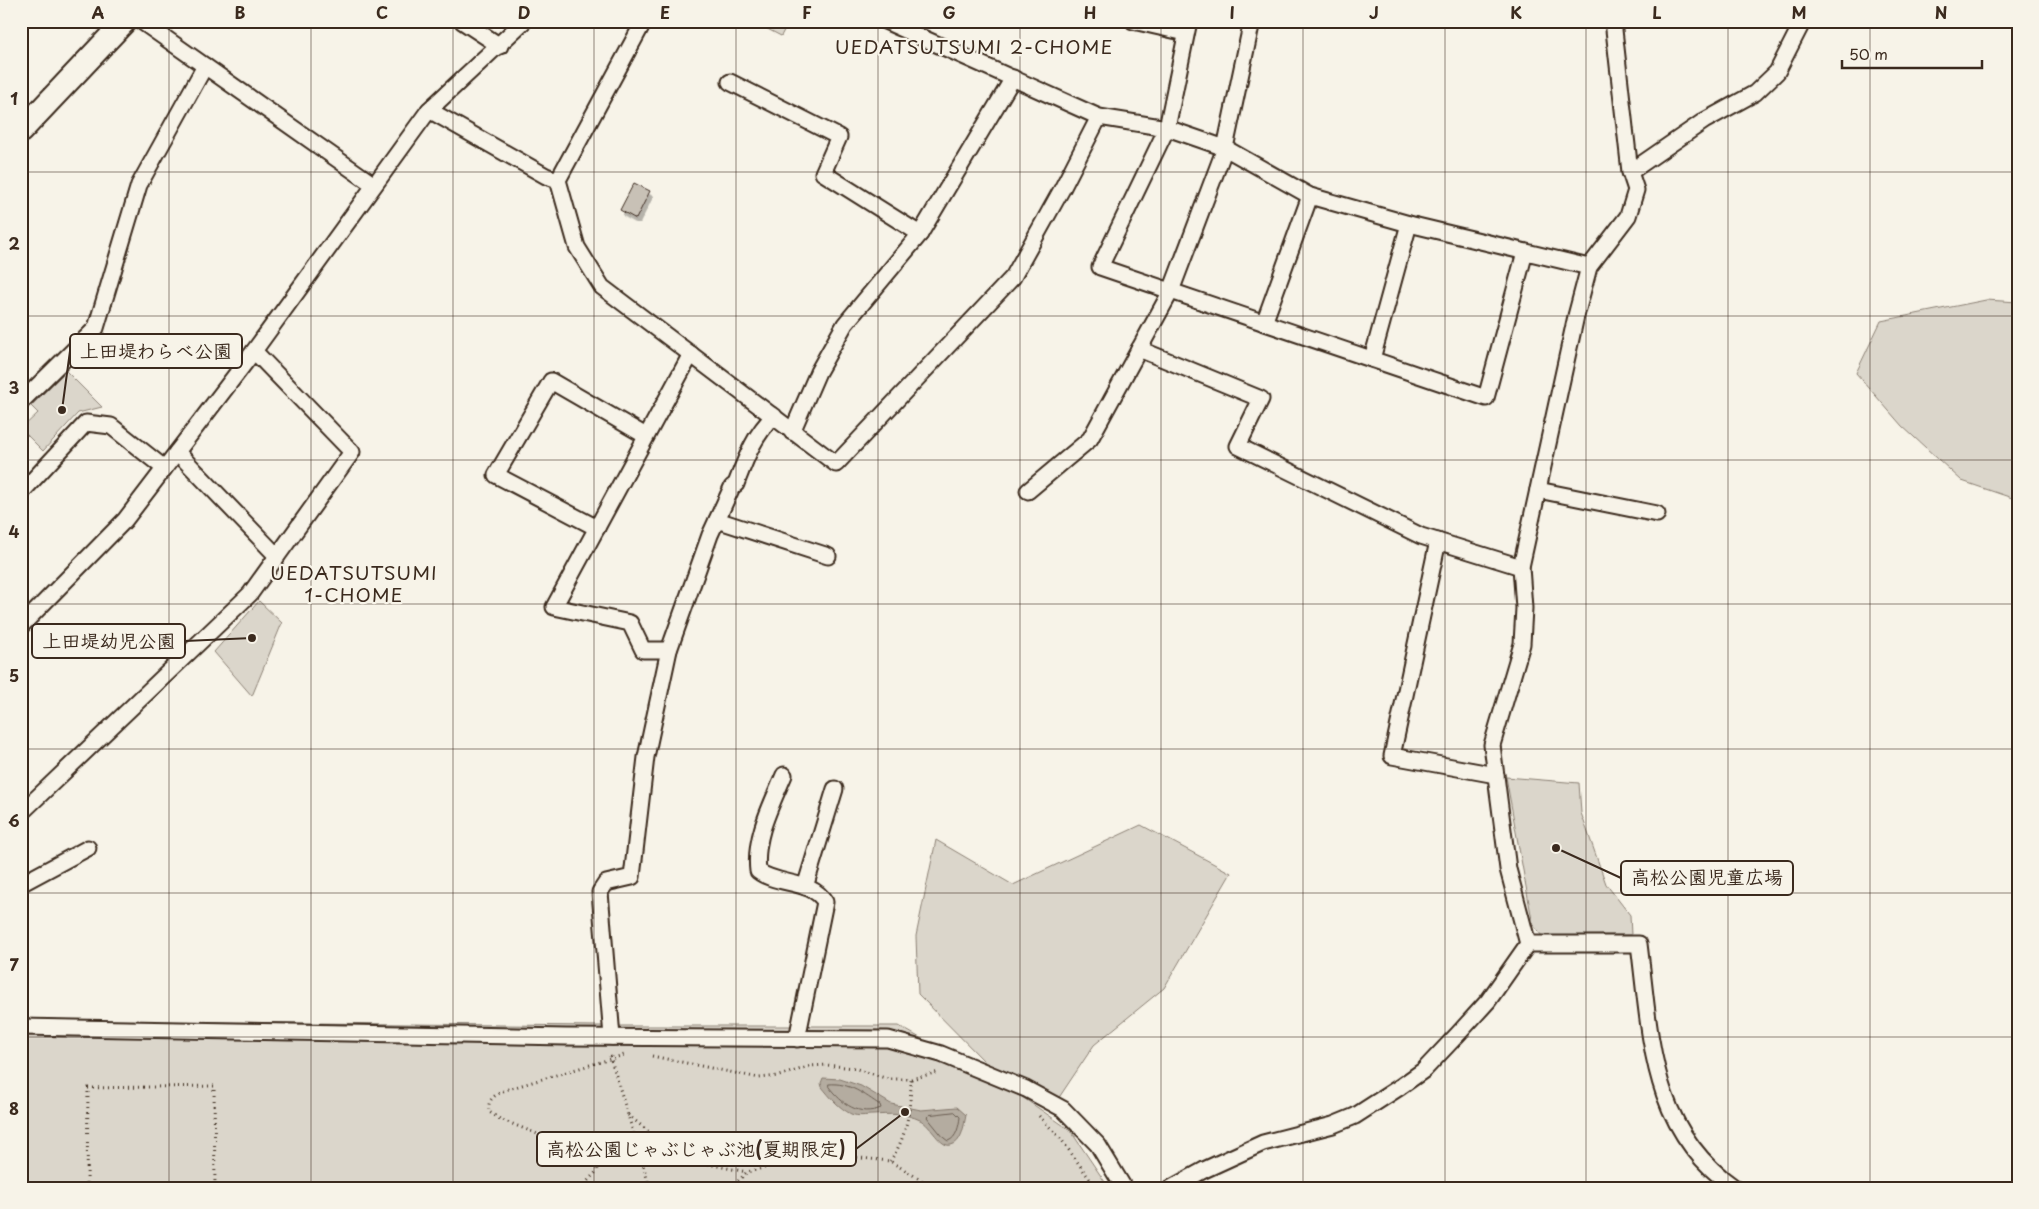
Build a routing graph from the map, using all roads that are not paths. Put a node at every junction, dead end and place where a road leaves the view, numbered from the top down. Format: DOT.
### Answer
graph roads {
  1 [pos="125,21"];
  2 [pos="141,21"];
  3 [pos="462,21"];
  4 [pos="524,21"];
  5 [pos="644,21"];
  6 [pos="885,21"];
  7 [pos="1133,21"];
  8 [pos="1252,21"];
  9 [pos="1613,21"];
  10 [pos="1803,21"];
  11 [pos="1187,27"];
  12 [pos="500,46"];
  13 [pos="204,66"];
  14 [pos="1013,78"];
  15 [pos="730,82"];
  16 [pos="429,110"];
  17 [pos="1099,117"];
  18 [pos="1167,128"];
  19 [pos="21,131"];
  20 [pos="1225,148"];
  21 [pos="1630,172"];
  22 [pos="558,180"];
  23 [pos="374,185"];
  24 [pos="1310,196"];
  25 [pos="1409,224"];
  26 [pos="920,234"];
  27 [pos="1525,252"];
  28 [pos="1589,267"];
  29 [pos="1171,291"];
  30 [pos="1264,323"];
  31 [pos="1139,348"];
  32 [pos="254,352"];
  33 [pos="691,354"];
  34 [pos="1372,359"];
  35 [pos="21,402"];
  36 [pos="774,416"];
  37 [pos="792,432"];
  38 [pos="646,436"];
  39 [pos="177,452"];
  40 [pos="164,468"];
  41 [pos="1028,490"];
  42 [pos="1538,490"];
  43 [pos="21,493"];
  44 [pos="1657,514"];
  45 [pos="717,520"];
  46 [pos="597,528"];
  47 [pos="1438,541"];
  48 [pos="277,556"];
  49 [pos="828,556"];
  50 [pos="1521,567"];
  51 [pos="21,626"];
  52 [pos="669,650"];
  53 [pos="784,775"];
  54 [pos="1496,775"];
  55 [pos="835,790"];
  56 [pos="21,813"];
  57 [pos="88,848"];
  58 [pos="21,884"];
  59 [pos="805,887"];
  60 [pos="1528,944"];
  61 [pos="21,1027"];
  62 [pos="797,1039"];
  63 [pos="610,1045"];
  64 [pos="1124,1188"];
  65 [pos="1172,1188"];
  66 [pos="1735,1188"];
  1 -- 19 [label="street"];
  2 -- 13 [label="street"];
  3 -- 12 [label="street"];
  4 -- 12 [label="street"];
  5 -- 22 [label="street"];
  6 -- 14 [label="street"];
  7 -- 11 [label="street"];
  8 -- 20 [label="street"];
  9 -- 21 [label="street"];
  10 -- 21 [label="street"];
  11 -- 18 [label="street"];
  12 -- 16 [label="street"];
  13 -- 23 [label="street"];
  13 -- 35 [label="street"];
  14 -- 17 [label="street"];
  14 -- 26 [label="street"];
  15 -- 26 [label="street"];
  16 -- 22 [label="street"];
  16 -- 23 [label="street"];
  17 -- 18 [label="street"];
  17 -- 37 [label="street"];
  18 -- 20 [label="street"];
  18 -- 29 [label="street"];
  20 -- 24 [label="street"];
  20 -- 29 [label="street"];
  21 -- 28 [label="street"];
  22 -- 33 [label="street"];
  23 -- 32 [label="street"];
  24 -- 25 [label="street"];
  24 -- 30 [label="street"];
  25 -- 27 [label="street"];
  25 -- 34 [label="street"];
  26 -- 37 [label="street"];
  27 -- 28 [label="street"];
  27 -- 34 [label="street"];
  28 -- 42 [label="street"];
  29 -- 30 [label="street"];
  29 -- 31 [label="street"];
  30 -- 34 [label="street"];
  31 -- 41 [label="street"];
  31 -- 47 [label="street"];
  32 -- 39 [label="street"];
  32 -- 48 [label="street"];
  33 -- 36 [label="street"];
  33 -- 38 [label="street"];
  36 -- 37 [label="street"];
  36 -- 45 [label="street"];
  38 -- 46 [label="street"];
  38 -- 46 [label="street"];
  39 -- 40 [label="street"];
  39 -- 48 [label="street"];
  40 -- 43 [label="street"];
  40 -- 51 [label="street"];
  42 -- 44 [label="street"];
  42 -- 50 [label="street"];
  45 -- 49 [label="street"];
  45 -- 52 [label="street"];
  46 -- 52 [label="street"];
  47 -- 50 [label="street"];
  47 -- 54 [label="street"];
  48 -- 56 [label="street"];
  50 -- 54 [label="street"];
  52 -- 63 [label="street"];
  53 -- 59 [label="street"];
  54 -- 60 [label="street"];
  55 -- 59 [label="street"];
  57 -- 58 [label="street"];
  59 -- 62 [label="street"];
  60 -- 65 [label="street"];
  60 -- 66 [label="street"];
  61 -- 63 [label="street"];
  62 -- 63 [label="street"];
  62 -- 64 [label="street"];
}
